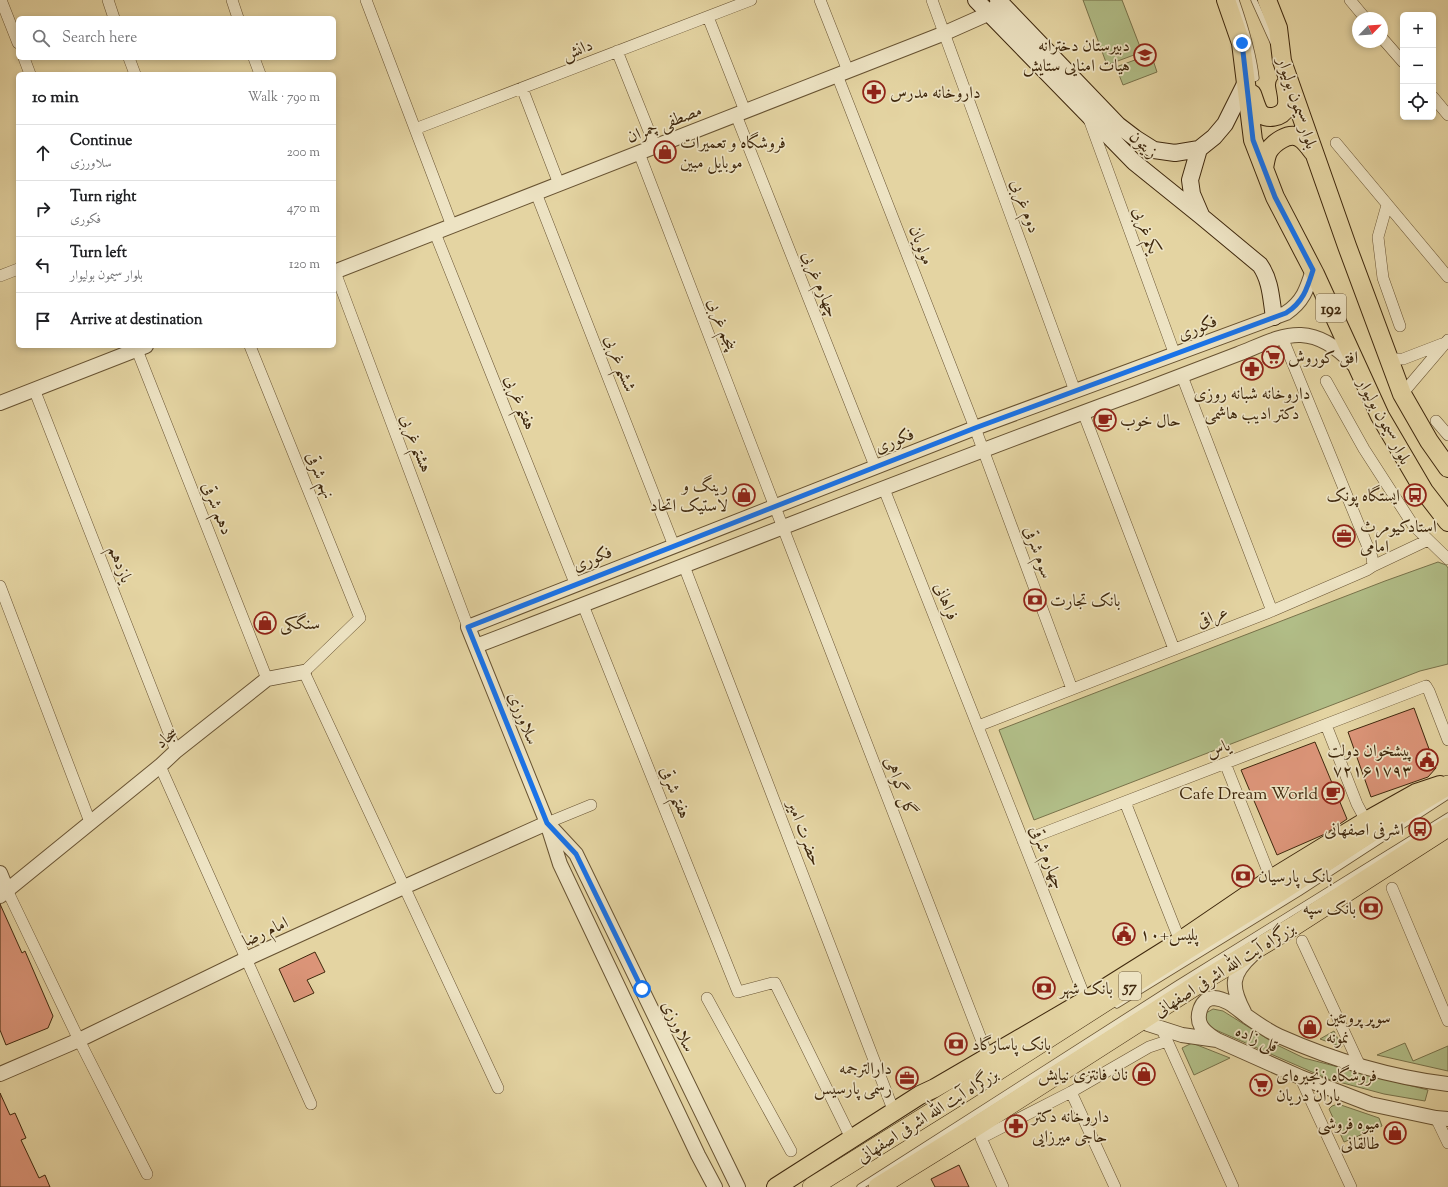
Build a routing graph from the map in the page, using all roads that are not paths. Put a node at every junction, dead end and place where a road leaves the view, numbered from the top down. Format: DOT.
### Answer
graph roads {
  1 [pos="1,0"];
  2 [pos="108,0"];
  3 [pos="232,0"];
  4 [pos="366,0"];
  5 [pos="751,0"];
  6 [pos="820,0"];
  7 [pos="932,0"];
  8 [pos="976,0"];
  9 [pos="1226,0"];
  10 [pos="1236,0"];
  11 [pos="1254,0"];
  12 [pos="1267,0"];
  13 [pos="1350,0"];
  14 [pos="998,4"];
  15 [pos="1360,12"];
  16 [pos="113,16"];
  17 [pos="237,16"];
  18 [pos="708,17"];
  19 [pos="945,33"];
  20 [pos="16,38"];
  21 [pos="1388,45"];
  22 [pos="617,51"];
  23 [pos="1400,59"];
  24 [pos="25,60"];
  25 [pos="130,60"];
  26 [pos="255,60"];
  27 [pos="1282,61"];
  28 [pos="29,72"];
  29 [pos="134,72"];
  30 [pos="259,72"];
  31 [pos="842,73"];
  32 [pos="1246,82"];
  33 [pos="522,88"];
  34 [pos="1436,101"];
  35 [pos="741,113"];
  36 [pos="1448,115"];
  37 [pos="1088,116"];
  38 [pos="415,129"];
  39 [pos="1336,144"];
  40 [pos="655,146"];
  41 [pos="1199,149"];
  42 [pos="639,153"];
  43 [pos="1315,154"];
  44 [pos="1264,168"];
  45 [pos="559,184"];
  46 [pos="536,193"];
  47 [pos="1387,205"];
  48 [pos="1201,216"];
  49 [pos="452,226"];
  50 [pos="435,233"];
  51 [pos="1313,270"];
  52 [pos="16,271"];
  53 [pos="336,271"];
  54 [pos="0,276"];
  55 [pos="336,277"];
  56 [pos="1448,277"];
  57 [pos="1274,317"];
  58 [pos="1400,326"];
  59 [pos="1282,337"];
  60 [pos="1446,342"];
  61 [pos="141,348"];
  62 [pos="251,348"];
  63 [pos="1175,355"];
  64 [pos="1389,359"];
  65 [pos="1358,371"];
  66 [pos="1182,376"];
  67 [pos="1326,381"];
  68 [pos="34,390"];
  69 [pos="0,391"];
  70 [pos="1075,391"];
  71 [pos="1402,394"];
  72 [pos="21,395"];
  73 [pos="0,403"];
  74 [pos="1083,412"];
  75 [pos="1436,421"];
  76 [pos="975,428"];
  77 [pos="1448,435"];
  78 [pos="983,450"];
  79 [pos="875,466"];
  80 [pos="1448,468"];
  81 [pos="884,489"];
  82 [pos="775,507"];
  83 [pos="1448,522"];
  84 [pos="783,527"];
  85 [pos="1428,540"];
  86 [pos="674,546"];
  87 [pos="1448,559"];
  88 [pos="684,566"];
  89 [pos="1373,566"];
  90 [pos="576,584"];
  91 [pos="0,586"];
  92 [pos="583,605"];
  93 [pos="1272,611"];
  94 [pos="468,627"];
  95 [pos="476,646"];
  96 [pos="1174,649"];
  97 [pos="304,672"];
  98 [pos="267,679"];
  99 [pos="1072,689"];
  100 [pos="1326,725"];
  101 [pos="978,726"];
  102 [pos="1448,740"];
  103 [pos="176,751"];
  104 [pos="1225,763"];
  105 [pos="160,766"];
  106 [pos="1448,782"];
  107 [pos="1448,785"];
  108 [pos="1448,796"];
  109 [pos="1125,802"];
  110 [pos="592,806"];
  111 [pos="1448,816"];
  112 [pos="1366,821"];
  113 [pos="90,822"];
  114 [pos="547,823"];
  115 [pos="1448,827"];
  116 [pos="1023,841"];
  117 [pos="0,873"];
  118 [pos="1271,879"];
  119 [pos="404,887"];
  120 [pos="1392,888"];
  121 [pos="4,893"];
  122 [pos="1180,941"];
  123 [pos="1302,941"];
  124 [pos="1267,942"];
  125 [pos="246,959"];
  126 [pos="706,998"];
  127 [pos="1086,1000"];
  128 [pos="1114,1007"];
  129 [pos="1246,1016"];
  130 [pos="1142,1020"];
  131 [pos="1448,1021"];
  132 [pos="1164,1035"];
  133 [pos="79,1040"];
  134 [pos="1217,1040"];
  135 [pos="988,1057"];
  136 [pos="1360,1066"];
  137 [pos="0,1074"];
  138 [pos="1300,1077"];
  139 [pos="1448,1084"];
  140 [pos="498,1088"];
  141 [pos="1071,1092"];
  142 [pos="312,1104"];
  143 [pos="894,1112"];
  144 [pos="1442,1118"];
  145 [pos="851,1138"];
  146 [pos="1448,1143"];
  147 [pos="717,1145"];
  148 [pos="791,1151"];
  149 [pos="698,1155"];
  150 [pos="147,1174"];
  151 [pos="714,1187"];
  152 [pos="738,1187"];
  153 [pos="776,1187"];
  154 [pos="812,1187"];
  155 [pos="860,1187"];
  156 [pos="878,1187"];
  157 [pos="1004,1187"];
  158 [pos="1115,1187"];
  159 [pos="1233,1187"];
  160 [pos="1351,1187"];
  1 -- 20 [label="street"];
  2 -- 16 [label="street"];
  3 -- 17 [label="street"];
  4 -- 38 [label="street"];
  5 -- 18 [label="street, دانش"];
  6 -- 31 [label="street, مولویان"];
  7 -- 19 [label="street, دوم غربی"];
  8 -- 14 [label="main road, زیتون"];
  9 -- 32 [label="main road, بلوار سیمون بولیوار / 192"];
  10 -- 32 [label="lane"];
  11 -- 27 [label="lane"];
  12 -- 27 [label="main road, بلوار سیمون بولیوار / 192"];
  13 -- 15 [label="street"];
  14 -- 19 [label="street, مصطفی چمران"];
  14 -- 37 [label="main road, زیتون"];
  14 -- 41 [label="main road, زیتون"];
  18 -- 22 [label="street, دانش"];
  18 -- 35 [label="street, چهارم غربی"];
  19 -- 31 [label="street, مصطفی چمران"];
  19 -- 70 [label="street, دوم غربی"];
  21 -- 23 [label="street"];
  22 -- 33 [label="street, دانش"];
  22 -- 40 [label="street"];
  24 -- 28 [label="street"];
  25 -- 29 [label="street"];
  26 -- 30 [label="street"];
  27 -- 32 [label="main road"];
  27 -- 43 [label="main road, بلوار سیمون بولیوار / 192"];
  31 -- 35 [label="street, مصطفی چمران"];
  31 -- 76 [label="street, مولویان"];
  32 -- 41 [label="main road, زیتون"];
  32 -- 44 [label="main road, بلوار سیمون بولیوار / 192"];
  33 -- 38 [label="street, دانش"];
  33 -- 45 [label="street"];
  34 -- 36 [label="street"];
  35 -- 40 [label="street, مصطفی چمران"];
  35 -- 79 [label="street, چهارم غربی"];
  37 -- 48 [label="main road, زیتون"];
  37 -- 63 [label="street, یکم غربی"];
  38 -- 49 [label="street"];
  39 -- 47 [label="street"];
  40 -- 42 [label="street, مصطفی چمران"];
  41 -- 48 [label="main road"];
  42 -- 45 [label="street, مصطفی چمران"];
  42 -- 82 [label="street, پنجم غربی"];
  43 -- 44 [label="main road"];
  43 -- 64 [label="main road, بلوار سیمون بولیوار / 192"];
  44 -- 51 [label="main road, بلوار سیمون بولیوار / 192"];
  45 -- 46 [label="street, مصطفی چمران"];
  46 -- 49 [label="street, مصطفی چمران"];
  46 -- 86 [label="street, ششم غربی"];
  47 -- 56 [label="street"];
  47 -- 58 [label="street"];
  48 -- 57 [label="main road, زیتون"];
  49 -- 50 [label="street, مصطفی چمران"];
  50 -- 53 [label="street, مصطفی چمران"];
  50 -- 90 [label="street, هفتم غربی"];
  51 -- 57 [label="street, فکوری"];
  51 -- 65 [label="main road, بلوار سیمون بولیوار / 192"];
  52 -- 54 [label="street"];
  55 -- 94 [label="street, هشتم غربی"];
  57 -- 63 [label="street, فکوری"];
  59 -- 65 [label="street"];
  59 -- 66 [label="street"];
  59 -- 89 [label="street"];
  60 -- 64 [label="street"];
  60 -- 71 [label="street"];
  61 -- 68 [label="street"];
  61 -- 98 [label="street, دهم شرقی"];
  62 -- 97 [label="street, نهم شرقی"];
  63 -- 70 [label="street, فکوری"];
  64 -- 71 [label="main road, بلوار سیمون بولیوار / 192"];
  65 -- 83 [label="main road, بلوار سیمون بولیوار / 192"];
  66 -- 74 [label="street"];
  66 -- 93 [label="street"];
  67 -- 85 [label="street"];
  68 -- 72 [label="street"];
  68 -- 103 [label="street, یازدهم"];
  69 -- 72 [label="street"];
  70 -- 76 [label="street, فکوری"];
  71 -- 80 [label="main road, بلوار سیمون بولیوار / 192"];
  72 -- 73 [label="street"];
  74 -- 78 [label="street"];
  74 -- 96 [label="street"];
  75 -- 77 [label="street"];
  76 -- 78 [label="street, مولویان"];
  76 -- 79 [label="street, فکوری"];
  78 -- 81 [label="street"];
  78 -- 99 [label="street, سوم شرقی"];
  79 -- 82 [label="street, فکوری"];
  81 -- 84 [label="street"];
  81 -- 101 [label="street, فراهانی"];
  82 -- 84 [label="street, پنجم غربی"];
  82 -- 86 [label="street, فکوری"];
  84 -- 88 [label="street"];
  84 -- 135 [label="street, گل گواهی"];
  85 -- 87 [label="street"];
  85 -- 89 [label="street, عراقی"];
  86 -- 90 [label="street, فکوری"];
  88 -- 92 [label="street"];
  88 -- 143 [label="street, حضرت امیر"];
  89 -- 93 [label="street, عراقی"];
  90 -- 94 [label="street, فکوری"];
  91 -- 113 [label="street"];
  92 -- 95 [label="street"];
  92 -- 145 [label="street, هفتم شرقی"];
  93 -- 96 [label="street, عراقی"];
  94 -- 95 [label="street, سلاورزی"];
  95 -- 114 [label="street, سلاورزی"];
  96 -- 99 [label="street, عراقی"];
  97 -- 98 [label="street, سجاد"];
  97 -- 119 [label="street"];
  98 -- 103 [label="street, سجاد"];
  99 -- 101 [label="street, عراقی"];
  100 -- 102 [label="street, یاس"];
  100 -- 104 [label="street, یاس"];
  100 -- 112 [label="street"];
  101 -- 116 [label="street, چهارم شرقی"];
  103 -- 105 [label="street, سجاد"];
  104 -- 109 [label="street, یاس"];
  104 -- 118 [label="street"];
  105 -- 113 [label="street, سجاد"];
  105 -- 125 [label="street"];
  106 -- 112 [label="main road"];
  107 -- 154 [label="highway, بزرگراه آیت الله اشرفی اصفهانی / 57"];
  108 -- 128 [label="lane"];
  109 -- 116 [label="street, یاس"];
  109 -- 122 [label="street"];
  110 -- 114 [label="street"];
  111 -- 155 [label="lane"];
  112 -- 118 [label="main road"];
  113 -- 121 [label="street, سجاد"];
  114 -- 119 [label="street, امام رضا"];
  114 -- 147 [label="street, سلاورزی"];
  114 -- 149 [label="street, سلاورزی"];
  115 -- 124 [label="highway, بزرگراه آیت الله اشرفی اصفهانی / 57"];
  116 -- 127 [label="street, چهارم شرقی"];
  117 -- 121 [label="street"];
  118 -- 122 [label="main road"];
  119 -- 125 [label="street, امام رضا"];
  119 -- 140 [label="street"];
  120 -- 131 [label="street"];
  121 -- 133 [label="street"];
  122 -- 127 [label="main road"];
  123 -- 136 [label="street"];
  124 -- 129 [label="street, قلی زاده"];
  124 -- 130 [label="highway, بزرگراه آیت الله اشرفی اصفهانی / 57"];
  125 -- 133 [label="street, امام رضا"];
  125 -- 142 [label="street"];
  126 -- 148 [label="street"];
  127 -- 135 [label="main road"];
  129 -- 134 [label="street"];
  129 -- 136 [label="street, قلی زاده"];
  130 -- 132 [label="street, قلی زاده"];
  130 -- 156 [label="highway, بزرگراه آیت الله اشرفی اصفهانی / 57"];
  132 -- 134 [label="street, قلی زاده"];
  132 -- 141 [label="street"];
  132 -- 159 [label="street"];
  133 -- 137 [label="street, امام رضا"];
  133 -- 150 [label="street"];
  134 -- 138 [label="street, قلی زاده"];
  135 -- 143 [label="main road"];
  136 -- 139 [label="street, قلی زاده"];
  138 -- 144 [label="street, قلی زاده"];
  138 -- 160 [label="street"];
  141 -- 157 [label="street"];
  141 -- 158 [label="street"];
  143 -- 145 [label="main road"];
  144 -- 146 [label="street"];
  145 -- 153 [label="main road"];
  147 -- 149 [label="street"];
  147 -- 152 [label="street, سلاورزی"];
  149 -- 151 [label="street, سلاورزی"];
}
